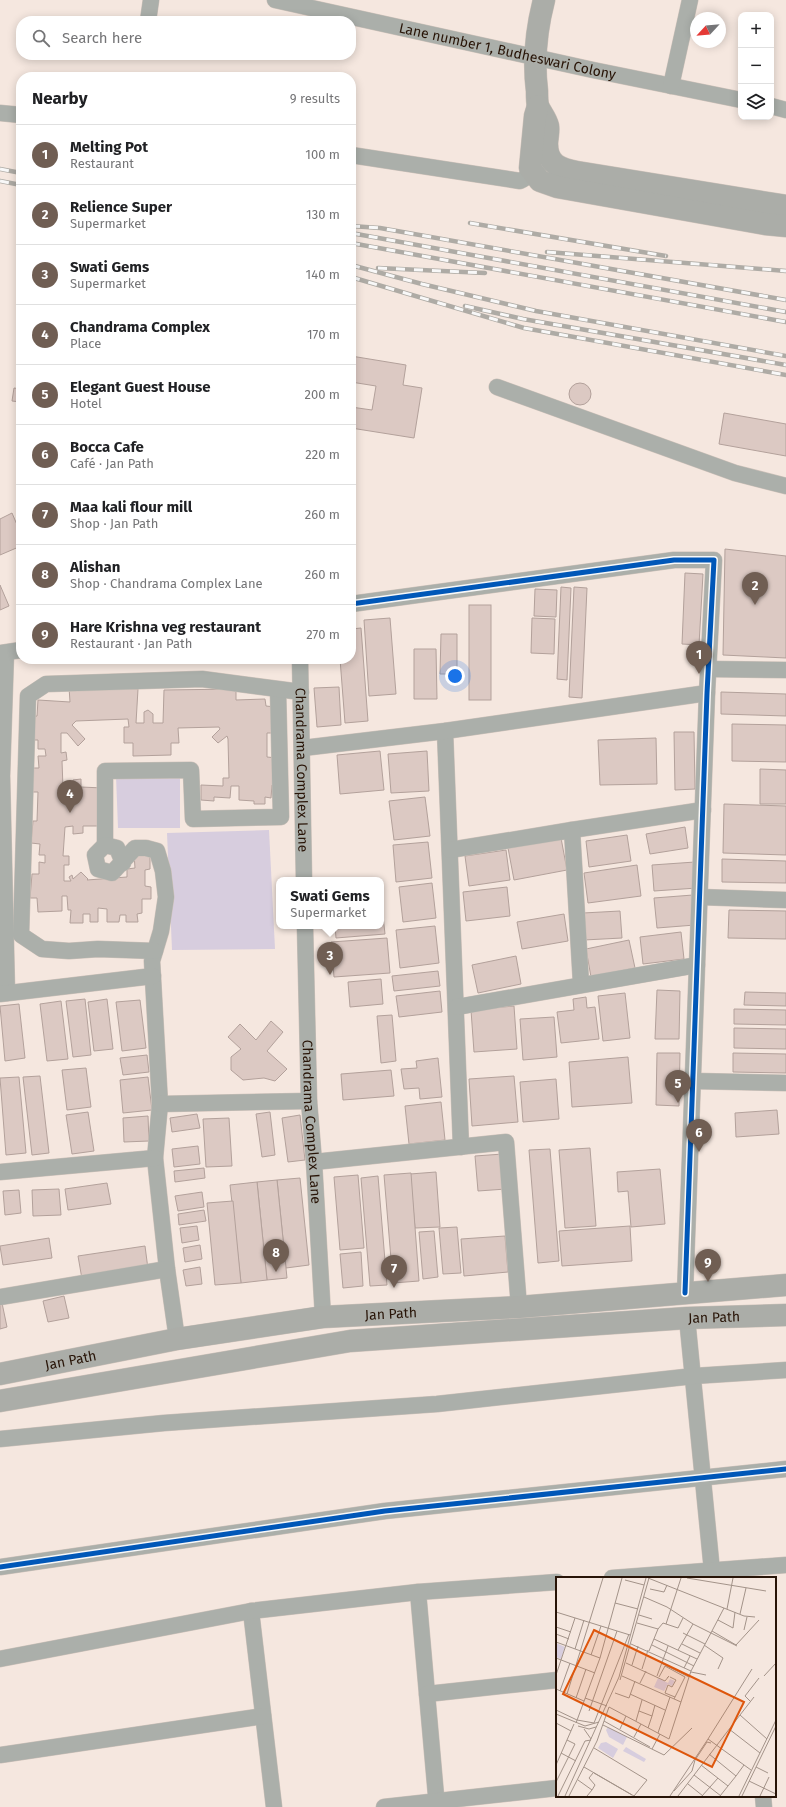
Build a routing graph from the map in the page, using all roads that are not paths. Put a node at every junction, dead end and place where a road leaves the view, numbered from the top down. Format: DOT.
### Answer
graph roads {
  1 [pos="151,0"];
  2 [pos="275,0"];
  3 [pos="544,0"];
  4 [pos="690,0"];
  5 [pos="330,6"];
  6 [pos="149,16"];
  7 [pos="534,57"];
  8 [pos="671,86"];
  9 [pos="738,99"];
  10 [pos="538,106"];
  11 [pos="774,107"];
  12 [pos="786,110"];
  13 [pos="0,113"];
  14 [pos="16,115"];
  15 [pos="356,156"];
  16 [pos="530,168"];
  17 [pos="786,206"];
  18 [pos="786,226"];
  19 [pos="497,387"];
  20 [pos="786,486"];
  21 [pos="356,603"];
  22 [pos="9,652"];
  23 [pos="300,664"];
  24 [pos="708,669"];
  25 [pos="786,670"];
  26 [pos="278,690"];
  27 [pos="301,692"];
  28 [pos="707,693"];
  29 [pos="445,731"];
  30 [pos="303,748"];
  31 [pos="703,810"];
  32 [pos="572,830"];
  33 [pos="106,845"];
  34 [pos="450,850"];
  35 [pos="123,863"];
  36 [pos="304,877"];
  37 [pos="700,897"];
  38 [pos="786,900"];
  39 [pos="305,929"];
  40 [pos="155,951"];
  41 [pos="697,965"];
  42 [pos="153,976"];
  43 [pos="581,984"];
  44 [pos="4,994"];
  45 [pos="457,1007"];
  46 [pos="693,1081"];
  47 [pos="786,1083"];
  48 [pos="309,1101"];
  49 [pos="160,1104"];
  50 [pos="461,1147"];
  51 [pos="155,1158"];
  52 [pos="314,1162"];
  53 [pos="0,1172"];
  54 [pos="167,1268"];
  55 [pos="786,1285"];
  56 [pos="685,1293"];
  57 [pos="0,1297"];
  58 [pos="519,1307"];
  59 [pos="786,1315"];
  60 [pos="323,1317"];
  61 [pos="688,1318"];
  62 [pos="177,1339"];
  63 [pos="786,1370"];
  64 [pos="0,1374"];
  65 [pos="694,1376"];
  66 [pos="0,1401"];
  67 [pos="0,1439"];
  68 [pos="786,1469"];
  69 [pos="703,1478"];
  70 [pos="786,1565"];
  71 [pos="0,1567"];
  72 [pos="712,1571"];
  73 [pos="754,1573"];
  74 [pos="626,1577"];
  75 [pos="556,1582"];
  76 [pos="418,1592"];
  77 [pos="251,1611"];
  78 [pos="0,1659"];
  79 [pos="556,1680"];
  80 [pos="427,1694"];
  81 [pos="263,1716"];
  82 [pos="0,1754"];
  83 [pos="556,1788"];
  84 [pos="437,1804"];
  85 [pos="274,1807"];
  86 [pos="384,1807"];
  1 -- 6 [label="street"];
  2 -- 5 [label="street, Lane number 1, Budheswari Colony"];
  3 -- 7 [label="main road"];
  4 -- 8 [label="street"];
  5 -- 7 [label="street, Lane number 1, Budheswari Colony"];
  7 -- 8 [label="street, Lane number 1, Budheswari Colony"];
  7 -- 10 [label="main road"];
  8 -- 9 [label="street, Lane number 1, Budheswari Colony"];
  10 -- 16 [label="main road"];
  10 -- 17 [label="main road"];
  11 -- 12 [label="street"];
  13 -- 14 [label="street"];
  15 -- 16 [label="street"];
  16 -- 18 [label="main road"];
  19 -- 20 [label="street"];
  21 -- 24 [label="street"];
  22 -- 44 [label="street"];
  23 -- 27 [label="street, Chandrama Complex Lane"];
  24 -- 25 [label="street"];
  24 -- 28 [label="street"];
  26 -- 27 [label="street"];
  26 -- 33 [label="street"];
  26 -- 40 [label="street"];
  27 -- 30 [label="street, Chandrama Complex Lane"];
  28 -- 29 [label="street"];
  28 -- 31 [label="street"];
  29 -- 30 [label="street"];
  29 -- 34 [label="street"];
  30 -- 36 [label="street, Chandrama Complex Lane"];
  31 -- 32 [label="street"];
  31 -- 37 [label="street"];
  32 -- 34 [label="street"];
  32 -- 43 [label="street"];
  33 -- 35 [label="street"];
  33 -- 35 [label="street"];
  34 -- 45 [label="street"];
  35 -- 40 [label="street"];
  37 -- 38 [label="street"];
  37 -- 41 [label="street"];
  39 -- 48 [label="street, Chandrama Complex Lane"];
  40 -- 42 [label="street"];
  41 -- 43 [label="street"];
  41 -- 46 [label="street"];
  42 -- 44 [label="street"];
  42 -- 49 [label="street"];
  43 -- 45 [label="street"];
  45 -- 50 [label="street"];
  46 -- 47 [label="street"];
  46 -- 56 [label="street"];
  48 -- 49 [label="street"];
  48 -- 52 [label="street, Chandrama Complex Lane"];
  49 -- 51 [label="street"];
  50 -- 52 [label="street"];
  50 -- 58 [label="street"];
  51 -- 53 [label="street"];
  51 -- 54 [label="street"];
  52 -- 60 [label="street, Chandrama Complex Lane"];
  54 -- 57 [label="street"];
  54 -- 62 [label="street"];
  55 -- 56 [label="main road, Jan Path"];
  56 -- 58 [label="main road, Jan Path"];
  58 -- 60 [label="main road, Jan Path"];
  59 -- 61 [label="main road, Jan Path"];
  60 -- 62 [label="main road, Jan Path"];
  61 -- 65 [label="street"];
  61 -- 66 [label="main road, Jan Path"];
  62 -- 64 [label="main road, Jan Path"];
  63 -- 65 [label="street"];
  65 -- 67 [label="street"];
  65 -- 69 [label="street"];
  68 -- 69 [label="street"];
  69 -- 71 [label="street"];
  69 -- 72 [label="street"];
  70 -- 73 [label="street"];
  72 -- 73 [label="street"];
  72 -- 74 [label="street"];
  75 -- 76 [label="street"];
  76 -- 77 [label="street"];
  76 -- 80 [label="street"];
  77 -- 78 [label="street"];
  77 -- 81 [label="street"];
  79 -- 80 [label="street"];
  80 -- 84 [label="street"];
  81 -- 82 [label="street"];
  81 -- 85 [label="street"];
  83 -- 84 [label="street"];
  84 -- 86 [label="street"];
}
